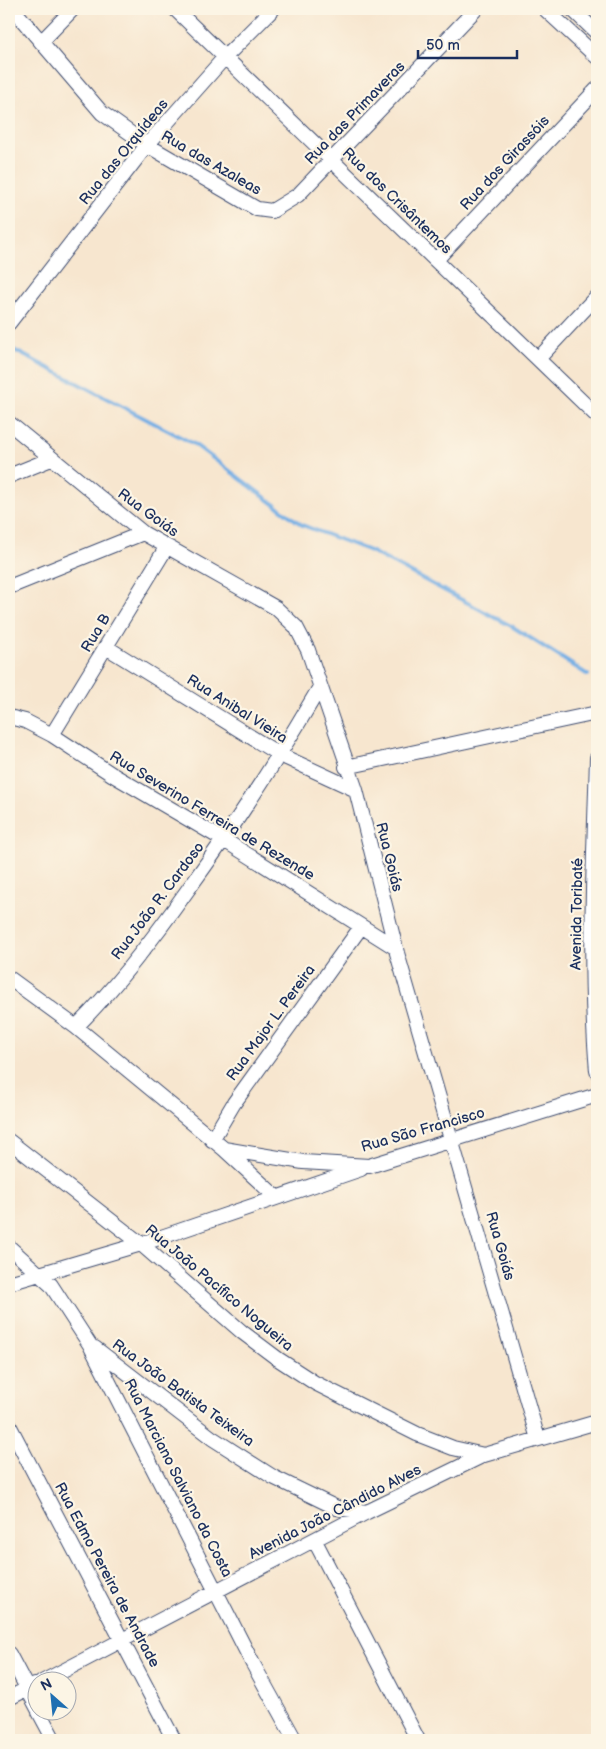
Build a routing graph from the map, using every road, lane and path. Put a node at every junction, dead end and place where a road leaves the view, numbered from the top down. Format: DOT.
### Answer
graph roads {
  1 [pos="13,9"];
  2 [pos="73,9"];
  3 [pos="175,9"];
  4 [pos="273,9"];
  5 [pos="476,9"];
  6 [pos="545,9"];
  7 [pos="572,9"];
  8 [pos="597,33"];
  9 [pos="41,42"];
  10 [pos="225,57"];
  11 [pos="597,57"];
  12 [pos="597,89"];
  13 [pos="147,145"];
  14 [pos="332,160"];
  15 [pos="272,211"];
  16 [pos="436,260"];
  17 [pos="597,296"];
  18 [pos="9,323"];
  19 [pos="538,359"];
  20 [pos="597,416"];
  21 [pos="9,423"];
  22 [pos="51,458"];
  23 [pos="9,476"];
  24 [pos="143,533"];
  25 [pos="166,548"];
  26 [pos="9,587"];
  27 [pos="106,647"];
  28 [pos="320,687"];
  29 [pos="597,713"];
  30 [pos="9,717"];
  31 [pos="52,735"];
  32 [pos="280,756"];
  33 [pos="597,758"];
  34 [pos="346,767"];
  35 [pos="356,790"];
  36 [pos="224,840"];
  37 [pos="361,927"];
  38 [pos="396,948"];
  39 [pos="9,978"];
  40 [pos="76,1027"];
  41 [pos="597,1070"];
  42 [pos="597,1095"];
  43 [pos="212,1140"];
  44 [pos="452,1140"];
  45 [pos="9,1142"];
  46 [pos="224,1149"];
  47 [pos="369,1166"];
  48 [pos="276,1197"];
  49 [pos="141,1244"];
  50 [pos="9,1247"];
  51 [pos="40,1273"];
  52 [pos="9,1283"];
  53 [pos="90,1345"];
  54 [pos="597,1422"];
  55 [pos="9,1425"];
  56 [pos="538,1439"];
  57 [pos="484,1455"];
  58 [pos="367,1512"];
  59 [pos="315,1541"];
  60 [pos="218,1591"];
  61 [pos="124,1640"];
  62 [pos="9,1654"];
  63 [pos="62,1672"];
  64 [pos="28,1680"];
  65 [pos="28,1688"];
  66 [pos="9,1698"];
  67 [pos="44,1722"];
  68 [pos="54,1740"];
  69 [pos="174,1740"];
  70 [pos="295,1740"];
  71 [pos="418,1740"];
  1 -- 9 [label="street, Rua das Azaleas"];
  2 -- 9 [label="street"];
  3 -- 10 [label="street, Rua dos Crisântemos"];
  4 -- 10 [label="street, Rua das Orquídeas"];
  5 -- 14 [label="street, Rua das Primaveras"];
  6 -- 11 [label="street"];
  7 -- 8 [label="street"];
  9 -- 13 [label="street, Rua das Azaleas"];
  10 -- 13 [label="street, Rua das Orquídeas"];
  10 -- 14 [label="street, Rua dos Crisântemos"];
  12 -- 16 [label="street, Rua dos Girassóis"];
  13 -- 15 [label="street, Rua das Azaleas"];
  13 -- 18 [label="street, Rua das Orquídeas"];
  14 -- 15 [label="street, Rua das Primaveras"];
  14 -- 16 [label="street, Rua dos Crisântemos"];
  16 -- 19 [label="street, Rua dos Crisântemos"];
  17 -- 19 [label="street"];
  19 -- 20 [label="street, Rua dos Crisântemos"];
  21 -- 22 [label="street, Rua Goiás"];
  22 -- 23 [label="street"];
  22 -- 24 [label="street, Rua Goiás"];
  24 -- 25 [label="street, Rua Goiás"];
  24 -- 26 [label="street"];
  25 -- 27 [label="street, Rua B"];
  25 -- 28 [label="street, Rua Goiás"];
  27 -- 31 [label="street, Rua B"];
  27 -- 32 [label="street, Rua Anibal Vieira"];
  28 -- 32 [label="street, Rua João R. Cardoso"];
  28 -- 34 [label="street, Rua Goiás"];
  29 -- 34 [label="street"];
  30 -- 31 [label="street, Rua Severino Ferreira de Rezende"];
  31 -- 36 [label="street, Rua Severino Ferreira de Rezende"];
  32 -- 35 [label="street, Rua Anibal Vieira"];
  32 -- 36 [label="street, Rua João R. Cardoso"];
  33 -- 41 [label="street, Avenida Toribaté"];
  34 -- 35 [label="street, Rua Goiás"];
  35 -- 38 [label="street, Rua Goiás"];
  36 -- 37 [label="street, Rua Severino Ferreira de Rezende"];
  36 -- 40 [label="street, Rua João R. Cardoso"];
  37 -- 38 [label="street, Rua Severino Ferreira de Rezende"];
  37 -- 43 [label="street, Rua Major L. Pereira"];
  38 -- 44 [label="street, Rua Goiás"];
  39 -- 40 [label="street, Rua São Francisco"];
  40 -- 43 [label="street, Rua São Francisco"];
  42 -- 44 [label="street, Rua São Francisco"];
  43 -- 46 [label="street, Rua São Francisco"];
  44 -- 47 [label="street, Rua São Francisco"];
  44 -- 56 [label="street, Rua Goiás"];
  45 -- 49 [label="street, Rua João Pacífico Nogueira"];
  46 -- 47 [label="street, Rua São Francisco"];
  46 -- 48 [label="street, Rua São Francisco"];
  47 -- 48 [label="street"];
  48 -- 49 [label="street"];
  49 -- 51 [label="street"];
  49 -- 57 [label="street, Rua João Pacífico Nogueira"];
  50 -- 51 [label="street, Rua Marciano Salviano da Costa"];
  51 -- 52 [label="street"];
  51 -- 53 [label="street, Rua Marciano Salviano da Costa"];
  53 -- 58 [label="street, Rua João Batista Teixeira"];
  53 -- 60 [label="street, Rua Marciano Salviano da Costa"];
  54 -- 56 [label="street, Rua João Pacífico Nogueira"];
  55 -- 61 [label="street, Rua Edmo Pereira de Andrade"];
  56 -- 57 [label="street, Rua João Pacífico Nogueira"];
  57 -- 58 [label="street, Avenida João Cândido Alves"];
  58 -- 59 [label="street, Avenida João Cândido Alves"];
  59 -- 60 [label="street, Avenida João Cândido Alves"];
  59 -- 71 [label="street"];
  60 -- 61 [label="street, Avenida João Cândido Alves"];
  60 -- 70 [label="street, Rua Marciano Salviano da Costa"];
  61 -- 63 [label="street, Avenida João Cândido Alves"];
  61 -- 69 [label="street, Rua Edmo Pereira de Andrade"];
  62 -- 64 [label="street"];
  65 -- 66 [label="street"];
  67 -- 68 [label="street"];
}
